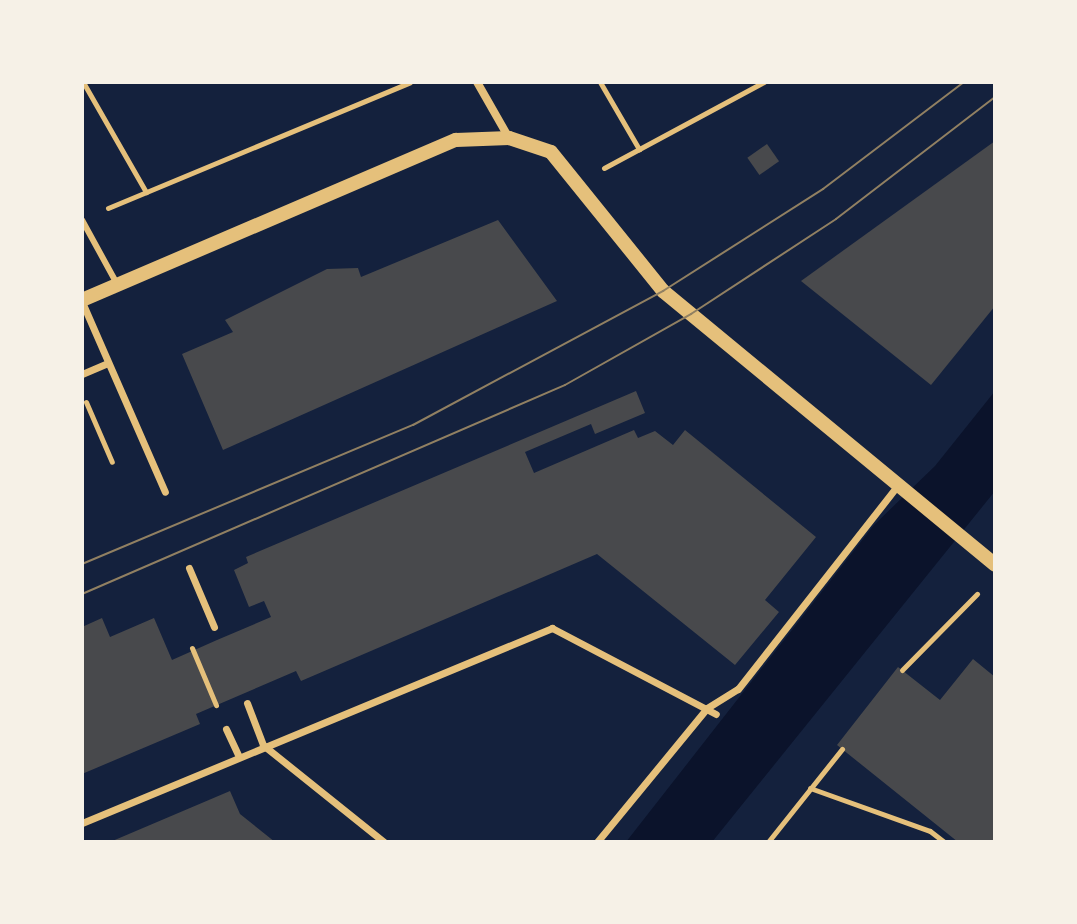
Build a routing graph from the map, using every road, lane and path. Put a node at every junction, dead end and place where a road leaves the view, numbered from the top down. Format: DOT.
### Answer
graph roads {
  1 [pos="83,82"];
  2 [pos="410,82"];
  3 [pos="477,82"];
  4 [pos="600,82"];
  5 [pos="764,82"];
  6 [pos="509,138"];
  7 [pos="639,149"];
  8 [pos="579,182"];
  9 [pos="146,192"];
  10 [pos="95,213"];
  11 [pos="82,220"];
  12 [pos="117,284"];
  13 [pos="82,301"];
  14 [pos="108,363"];
  15 [pos="82,374"];
  16 [pos="82,393"];
  17 [pos="112,462"];
  18 [pos="898,485"];
  19 [pos="165,492"];
  20 [pos="995,565"];
  21 [pos="189,568"];
  22 [pos="985,587"];
  23 [pos="214,627"];
  24 [pos="187,638"];
  25 [pos="902,670"];
  26 [pos="247,703"];
  27 [pos="707,708"];
  28 [pos="716,714"];
  29 [pos="226,729"];
  30 [pos="263,745"];
  31 [pos="842,749"];
  32 [pos="238,755"];
  33 [pos="810,788"];
  34 [pos="82,823"];
  35 [pos="384,842"];
  36 [pos="597,842"];
  37 [pos="768,842"];
  38 [pos="944,842"];
  1 -- 9 [label="path"];
  2 -- 9 [label="path"];
  3 -- 6 [label="street"];
  4 -- 7 [label="path"];
  5 -- 7 [label="path"];
  6 -- 8 [label="street"];
  6 -- 12 [label="street"];
  7 -- 8 [label="path"];
  8 -- 18 [label="street"];
  9 -- 10 [label="path"];
  11 -- 12 [label="lane"];
  12 -- 13 [label="street"];
  13 -- 14 [label="street"];
  14 -- 15 [label="street"];
  14 -- 19 [label="street"];
  16 -- 17 [label="path"];
  18 -- 20 [label="street"];
  18 -- 27 [label="street"];
  21 -- 23 [label="street"];
  22 -- 25 [label="path"];
  24 -- 29 [label="path"];
  26 -- 30 [label="street"];
  27 -- 28 [label="street"];
  27 -- 30 [label="street"];
  27 -- 36 [label="street"];
  29 -- 32 [label="street"];
  30 -- 32 [label="street"];
  30 -- 35 [label="street"];
  31 -- 33 [label="path"];
  32 -- 34 [label="street"];
  33 -- 37 [label="path"];
  33 -- 38 [label="path"];
}
